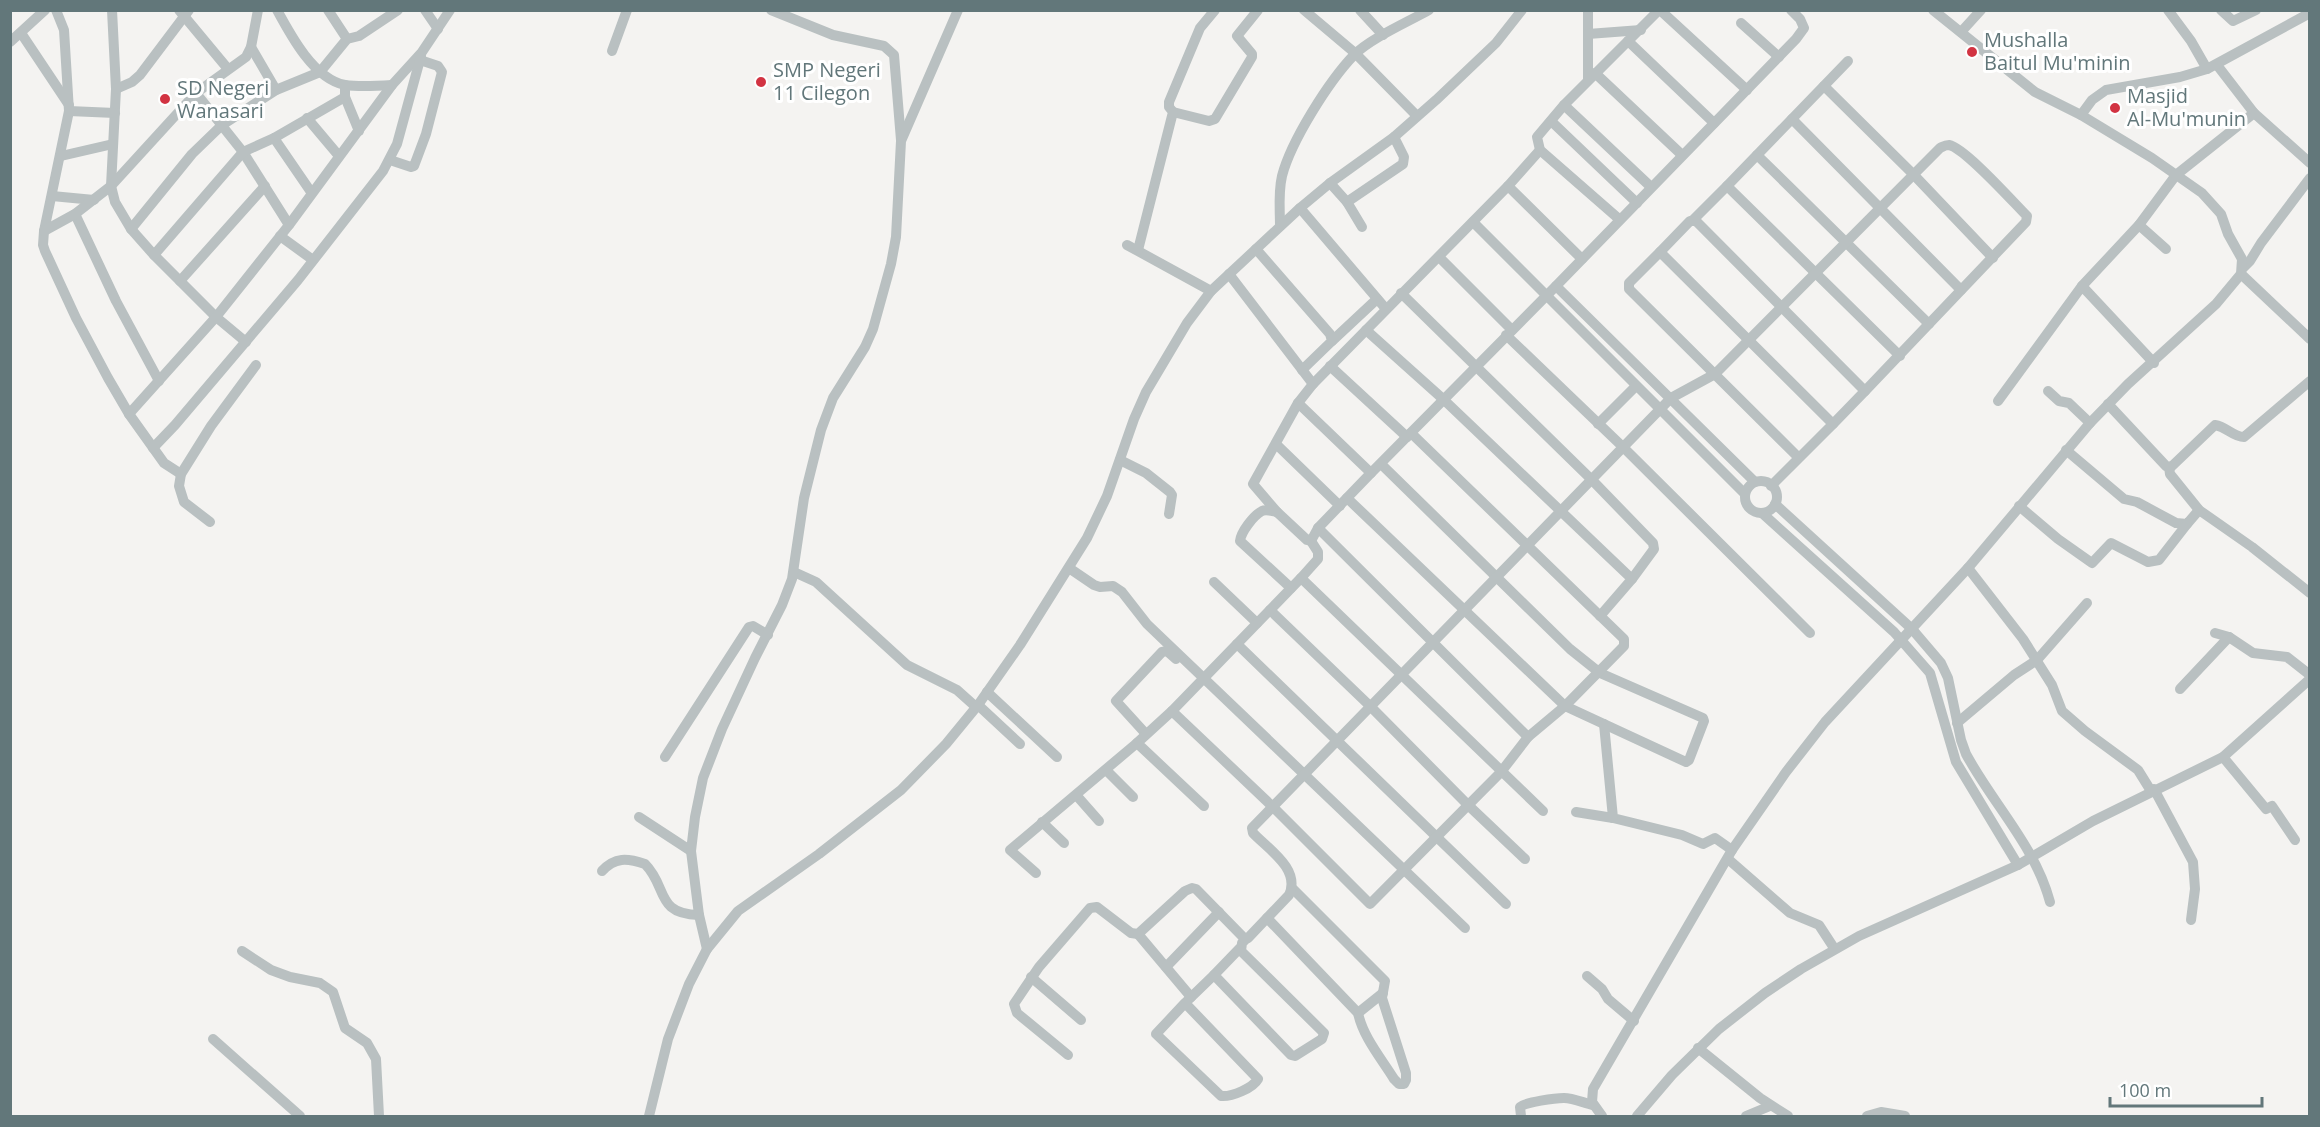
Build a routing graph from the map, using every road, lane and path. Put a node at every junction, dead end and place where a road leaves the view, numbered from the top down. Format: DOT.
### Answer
graph roads {
  1 [pos="45,10"];
  2 [pos="56,10"];
  3 [pos="258,10"];
  4 [pos="277,10"];
  5 [pos="328,10"];
  6 [pos="374,10"];
  7 [pos="398,10"];
  8 [pos="425,10"];
  9 [pos="450,10"];
  10 [pos="627,10"];
  11 [pos="771,10"];
  12 [pos="958,10"];
  13 [pos="1215,10"];
  14 [pos="1258,10"];
  15 [pos="1304,10"];
  16 [pos="1360,10"];
  17 [pos="1429,10"];
  18 [pos="1588,10"];
  19 [pos="1660,10"];
  20 [pos="1791,10"];
  21 [pos="1933,10"];
  22 [pos="1981,10"];
  23 [pos="2168,10"];
  24 [pos="2221,10"];
  25 [pos="2256,10"];
  26 [pos="1521,11"];
  27 [pos="114,12"];
  28 [pos="184,13"];
  29 [pos="2310,13"];
  30 [pos="795,15"];
  31 [pos="381,22"];
  32 [pos="1741,23"];
  33 [pos="438,29"];
  34 [pos="1641,30"];
  35 [pos="1961,32"];
  36 [pos="1588,34"];
  37 [pos="1383,35"];
  38 [pos="14,37"];
  39 [pos="347,39"];
  40 [pos="1628,41"];
  41 [pos="251,47"];
  42 [pos="612,51"];
  43 [pos="1355,53"];
  44 [pos="421,56"];
  45 [pos="1779,57"];
  46 [pos="1848,61"];
  47 [pos="2212,67"];
  48 [pos="228,69"];
  49 [pos="320,72"];
  50 [pos="1592,77"];
  51 [pos="345,85"];
  52 [pos="392,85"];
  53 [pos="1824,86"];
  54 [pos="116,89"];
  55 [pos="276,90"];
  56 [pos="1747,90"];
  57 [pos="196,93"];
  58 [pos="345,97"];
  59 [pos="1564,105"];
  60 [pos="69,108"];
  61 [pos="1173,112"];
  62 [pos="2254,112"];
  63 [pos="116,113"];
  64 [pos="2081,115"];
  65 [pos="1418,116"];
  66 [pos="307,118"];
  67 [pos="1792,119"];
  68 [pos="1551,121"];
  69 [pos="1714,123"];
  70 [pos="222,125"];
  71 [pos="359,130"];
  72 [pos="1394,137"];
  73 [pos="274,138"];
  74 [pos="901,141"];
  75 [pos="113,144"];
  76 [pos="1540,150"];
  77 [pos="243,152"];
  78 [pos="1682,155"];
  79 [pos="1757,155"];
  80 [pos="61,156"];
  81 [pos="339,156"];
  82 [pos="390,160"];
  83 [pos="2310,163"];
  84 [pos="1913,174"];
  85 [pos="2176,175"];
  86 [pos="2310,178"];
  87 [pos="1330,183"];
  88 [pos="111,186"];
  89 [pos="264,186"];
  90 [pos="1508,186"];
  91 [pos="1727,186"];
  92 [pos="1651,187"];
  93 [pos="311,192"];
  94 [pos="52,196"];
  95 [pos="94,200"];
  96 [pos="1347,202"];
  97 [pos="1636,203"];
  98 [pos="1300,208"];
  99 [pos="1879,208"];
  100 [pos="75,214"];
  101 [pos="1620,219"];
  102 [pos="1693,220"];
  103 [pos="1473,222"];
  104 [pos="289,225"];
  105 [pos="2139,225"];
  106 [pos="1280,226"];
  107 [pos="1362,227"];
  108 [pos="130,229"];
  109 [pos="44,231"];
  110 [pos="280,236"];
  111 [pos="1846,241"];
  112 [pos="1256,249"];
  113 [pos="2166,249"];
  114 [pos="1660,252"];
  115 [pos="154,255"];
  116 [pos="1439,257"];
  117 [pos="1993,258"];
  118 [pos="1582,259"];
  119 [pos="313,260"];
  120 [pos="2242,272"];
  121 [pos="1229,274"];
  122 [pos="1815,274"];
  123 [pos="180,281"];
  124 [pos="1556,286"];
  125 [pos="2082,286"];
  126 [pos="1961,290"];
  127 [pos="1212,291"];
  128 [pos="1401,293"];
  129 [pos="1546,296"];
  130 [pos="1377,299"];
  131 [pos="1782,307"];
  132 [pos="1386,309"];
  133 [pos="216,317"];
  134 [pos="1929,324"];
  135 [pos="1366,330"];
  136 [pos="1509,333"];
  137 [pos="2310,339"];
  138 [pos="1750,341"];
  139 [pos="246,342"];
  140 [pos="1332,342"];
  141 [pos="1900,356"];
  142 [pos="2154,363"];
  143 [pos="256,365"];
  144 [pos="1330,366"];
  145 [pos="1476,367"];
  146 [pos="1302,370"];
  147 [pos="1715,374"];
  148 [pos="159,381"];
  149 [pos="2310,381"];
  150 [pos="1312,384"];
  151 [pos="1636,386"];
  152 [pos="1865,391"];
  153 [pos="2048,391"];
  154 [pos="1671,398"];
  155 [pos="1443,399"];
  156 [pos="1998,401"];
  157 [pos="1298,403"];
  158 [pos="2108,404"];
  159 [pos="1659,410"];
  160 [pos="129,414"];
  161 [pos="2090,423"];
  162 [pos="1598,424"];
  163 [pos="1833,424"];
  164 [pos="1409,435"];
  165 [pos="1276,444"];
  166 [pos="153,448"];
  167 [pos="1624,448"];
  168 [pos="2066,450"];
  169 [pos="1799,458"];
  170 [pos="1120,460"];
  171 [pos="1381,464"];
  172 [pos="2169,467"];
  173 [pos="1371,472"];
  174 [pos="181,474"];
  175 [pos="1592,480"];
  176 [pos="1755,482"];
  177 [pos="1771,486"];
  178 [pos="1745,494"];
  179 [pos="1344,502"];
  180 [pos="1775,504"];
  181 [pos="2019,506"];
  182 [pos="2199,510"];
  183 [pos="1277,512"];
  184 [pos="1561,513"];
  185 [pos="1761,513"];
  186 [pos="1169,514"];
  187 [pos="210,522"];
  188 [pos="2187,524"];
  189 [pos="1318,528"];
  190 [pos="1311,542"];
  191 [pos="1529,545"];
  192 [pos="1968,567"];
  193 [pos="1069,568"];
  194 [pos="794,572"];
  195 [pos="1497,577"];
  196 [pos="1301,578"];
  197 [pos="1632,579"];
  198 [pos="1214,582"];
  199 [pos="1291,588"];
  200 [pos="2310,593"];
  201 [pos="2087,603"];
  202 [pos="1466,609"];
  203 [pos="1270,610"];
  204 [pos="1600,616"];
  205 [pos="1257,623"];
  206 [pos="1912,629"];
  207 [pos="1809,633"];
  208 [pos="2215,633"];
  209 [pos="768,635"];
  210 [pos="2229,637"];
  211 [pos="1901,640"];
  212 [pos="1434,642"];
  213 [pos="1237,644"];
  214 [pos="2037,660"];
  215 [pos="1600,673"];
  216 [pos="1400,675"];
  217 [pos="2310,677"];
  218 [pos="1202,680"];
  219 [pos="2180,689"];
  220 [pos="987,692"];
  221 [pos="977,706"];
  222 [pos="1370,706"];
  223 [pos="1565,706"];
  224 [pos="1172,711"];
  225 [pos="1957,723"];
  226 [pos="1604,724"];
  227 [pos="1146,734"];
  228 [pos="1528,738"];
  229 [pos="1337,740"];
  230 [pos="1137,743"];
  231 [pos="1020,744"];
  232 [pos="1057,757"];
  233 [pos="2223,757"];
  234 [pos="665,758"];
  235 [pos="1106,770"];
  236 [pos="1501,772"];
  237 [pos="1305,773"];
  238 [pos="2152,790"];
  239 [pos="1077,796"];
  240 [pos="1133,797"];
  241 [pos="1468,805"];
  242 [pos="1204,806"];
  243 [pos="1272,806"];
  244 [pos="1543,811"];
  245 [pos="1576,812"];
  246 [pos="639,817"];
  247 [pos="1613,818"];
  248 [pos="1099,821"];
  249 [pos="1042,822"];
  250 [pos="1437,837"];
  251 [pos="2295,840"];
  252 [pos="1064,843"];
  253 [pos="692,851"];
  254 [pos="1730,855"];
  255 [pos="2033,857"];
  256 [pos="1526,859"];
  257 [pos="2018,865"];
  258 [pos="1405,868"];
  259 [pos="602,871"];
  260 [pos="1036,873"];
  261 [pos="1292,888"];
  262 [pos="2050,902"];
  263 [pos="1506,904"];
  264 [pos="1219,912"];
  265 [pos="699,915"];
  266 [pos="1267,918"];
  267 [pos="2191,920"];
  268 [pos="1465,928"];
  269 [pos="1138,934"];
  270 [pos="1243,943"];
  271 [pos="1834,948"];
  272 [pos="707,949"];
  273 [pos="242,951"];
  274 [pos="1166,967"];
  275 [pos="1214,975"];
  276 [pos="1587,976"];
  277 [pos="1031,977"];
  278 [pos="1383,993"];
  279 [pos="1188,1000"];
  280 [pos="1358,1013"];
  281 [pos="1081,1020"];
  282 [pos="1634,1021"];
  283 [pos="213,1039"];
  284 [pos="1698,1048"];
  285 [pos="1068,1055"];
  286 [pos="1593,1106"];
  287 [pos="1770,1106"];
  288 [pos="300,1116"];
  289 [pos="379,1116"];
  290 [pos="649,1116"];
  291 [pos="1521,1116"];
  292 [pos="1602,1116"];
  293 [pos="1637,1116"];
  294 [pos="1746,1116"];
  295 [pos="1788,1116"];
  296 [pos="1868,1116"];
  297 [pos="1905,1116"];
  1 -- 38 [label="street"];
  2 -- 60 [label="street"];
  3 -- 41 [label="street"];
  4 -- 49 [label="street"];
  5 -- 39 [label="street"];
  6 -- 31 [label="street"];
  7 -- 31 [label="street"];
  8 -- 33 [label="street"];
  9 -- 33 [label="street"];
  10 -- 42 [label="street"];
  11 -- 30 [label="street"];
  12 -- 74 [label="street"];
  13 -- 61 [label="street"];
  14 -- 61 [label="street"];
  15 -- 43 [label="street"];
  16 -- 37 [label="street"];
  17 -- 37 [label="street"];
  18 -- 36 [label="street"];
  19 -- 34 [label="street"];
  19 -- 56 [label="street"];
  20 -- 45 [label="street"];
  21 -- 35 [label="street"];
  22 -- 35 [label="street"];
  23 -- 47 [label="street"];
  24 -- 25 [label="street"];
  26 -- 65 [label="street"];
  27 -- 54 [label="street"];
  28 -- 48 [label="street"];
  28 -- 54 [label="street"];
  29 -- 47 [label="street"];
  30 -- 74 [label="street"];
  31 -- 39 [label="street"];
  32 -- 45 [label="street"];
  33 -- 44 [label="street"];
  34 -- 36 [label="street"];
  34 -- 40 [label="street"];
  35 -- 64 [label="street"];
  36 -- 50 [label="street"];
  37 -- 43 [label="street"];
  38 -- 60 [label="street"];
  39 -- 49 [label="street"];
  40 -- 50 [label="street"];
  40 -- 69 [label="street"];
  41 -- 48 [label="street"];
  41 -- 55 [label="street"];
  43 -- 65 [label="street"];
  43 -- 106 [label="street"];
  44 -- 52 [label="street"];
  44 -- 82 [label="street"];
  44 -- 82 [label="street"];
  45 -- 56 [label="street"];
  46 -- 53 [label="street"];
  47 -- 62 [label="street"];
  47 -- 64 [label="street"];
  48 -- 57 [label="street"];
  49 -- 51 [label="street"];
  49 -- 55 [label="street"];
  50 -- 59 [label="street"];
  50 -- 78 [label="street"];
  51 -- 52 [label="street"];
  51 -- 58 [label="street"];
  52 -- 71 [label="street"];
  53 -- 67 [label="street"];
  53 -- 84 [label="street"];
  54 -- 63 [label="street"];
  55 -- 70 [label="street"];
  56 -- 69 [label="street"];
  57 -- 70 [label="street"];
  57 -- 88 [label="street"];
  58 -- 66 [label="street"];
  58 -- 71 [label="street"];
  59 -- 68 [label="street"];
  59 -- 92 [label="street"];
  60 -- 63 [label="street"];
  60 -- 80 [label="street"];
  61 -- 127 [label="street"];
  62 -- 83 [label="street"];
  62 -- 85 [label="street"];
  63 -- 75 [label="street"];
  64 -- 85 [label="street"];
  65 -- 72 [label="street"];
  66 -- 73 [label="street"];
  66 -- 81 [label="street"];
  67 -- 79 [label="street"];
  67 -- 99 [label="street"];
  68 -- 76 [label="street"];
  68 -- 97 [label="street"];
  69 -- 78 [label="street"];
  70 -- 77 [label="street"];
  70 -- 108 [label="street"];
  71 -- 81 [label="street"];
  72 -- 87 [label="street"];
  72 -- 96 [label="street"];
  73 -- 77 [label="street"];
  73 -- 93 [label="street"];
  74 -- 194 [label="street"];
  75 -- 80 [label="street"];
  75 -- 88 [label="street"];
  76 -- 90 [label="street"];
  76 -- 101 [label="street"];
  77 -- 89 [label="street"];
  77 -- 115 [label="street"];
  78 -- 92 [label="street"];
  79 -- 91 [label="street"];
  79 -- 111 [label="street"];
  80 -- 94 [label="street"];
  81 -- 93 [label="street"];
  82 -- 119 [label="street"];
  84 -- 99 [label="street"];
  84 -- 117 [label="street"];
  84 -- 117 [label="street"];
  85 -- 105 [label="street"];
  85 -- 120 [label="street"];
  86 -- 120 [label="street"];
  87 -- 96 [label="street"];
  87 -- 98 [label="street"];
  88 -- 95 [label="street"];
  88 -- 108 [label="street"];
  89 -- 104 [label="street"];
  89 -- 123 [label="street"];
  90 -- 103 [label="street"];
  90 -- 118 [label="street"];
  91 -- 102 [label="street"];
  91 -- 122 [label="street"];
  92 -- 97 [label="street"];
  93 -- 104 [label="street"];
  94 -- 95 [label="street"];
  94 -- 109 [label="street"];
  95 -- 100 [label="street"];
  96 -- 107 [label="street"];
  97 -- 101 [label="street"];
  98 -- 106 [label="street"];
  98 -- 130 [label="street"];
  99 -- 111 [label="street"];
  99 -- 126 [label="street"];
  100 -- 109 [label="street"];
  100 -- 148 [label="street"];
  101 -- 118 [label="street"];
  102 -- 114 [label="street"];
  102 -- 131 [label="street"];
  103 -- 116 [label="street"];
  103 -- 129 [label="street"];
  104 -- 110 [label="street"];
  105 -- 113 [label="street"];
  105 -- 125 [label="street"];
  106 -- 112 [label="street"];
  108 -- 115 [label="street"];
  109 -- 160 [label="street"];
  110 -- 119 [label="street"];
  110 -- 133 [label="street"];
  111 -- 122 [label="street"];
  111 -- 134 [label="street"];
  112 -- 121 [label="street"];
  112 -- 140 [label="street"];
  114 -- 138 [label="street"];
  114 -- 147 [label="street"];
  115 -- 123 [label="street"];
  116 -- 128 [label="street"];
  116 -- 136 [label="street"];
  117 -- 126 [label="street"];
  118 -- 124 [label="street"];
  119 -- 139 [label="street"];
  120 -- 137 [label="street"];
  120 -- 142 [label="street"];
  121 -- 127 [label="street"];
  121 -- 146 [label="street"];
  122 -- 131 [label="street"];
  122 -- 141 [label="street"];
  123 -- 133 [label="street"];
  124 -- 129 [label="street"];
  124 -- 154 [label="street"];
  125 -- 142 [label="street"];
  125 -- 156 [label="street"];
  126 -- 134 [label="street"];
  127 -- 170 [label="street"];
  128 -- 132 [label="street"];
  128 -- 145 [label="street"];
  129 -- 136 [label="street"];
  129 -- 151 [label="street"];
  130 -- 132 [label="street"];
  130 -- 140 [label="street"];
  131 -- 138 [label="street"];
  131 -- 152 [label="street"];
  132 -- 135 [label="street"];
  133 -- 139 [label="street"];
  133 -- 148 [label="street"];
  134 -- 141 [label="street"];
  135 -- 144 [label="street"];
  135 -- 155 [label="street"];
  136 -- 145 [label="street"];
  136 -- 162 [label="street"];
  138 -- 147 [label="street"];
  138 -- 163 [label="street"];
  139 -- 166 [label="street"];
  140 -- 146 [label="street"];
  141 -- 152 [label="street"];
  142 -- 158 [label="street"];
  143 -- 174 [label="street"];
  144 -- 150 [label="street"];
  144 -- 164 [label="street"];
  145 -- 155 [label="street"];
  145 -- 175 [label="street"];
  146 -- 150 [label="street"];
  147 -- 154 [label="street"];
  147 -- 169 [label="street"];
  148 -- 160 [label="street"];
  149 -- 172 [label="street"];
  150 -- 157 [label="street"];
  151 -- 159 [label="street"];
  151 -- 162 [label="street"];
  152 -- 163 [label="street"];
  153 -- 161 [label="street"];
  154 -- 159 [label="street"];
  154 -- 176 [label="street"];
  155 -- 164 [label="street"];
  155 -- 184 [label="street"];
  157 -- 165 [label="street"];
  157 -- 173 [label="street"];
  158 -- 161 [label="street"];
  158 -- 172 [label="street"];
  159 -- 167 [label="street"];
  159 -- 178 [label="street"];
  160 -- 166 [label="street"];
  161 -- 168 [label="street"];
  162 -- 167 [label="street"];
  163 -- 169 [label="street"];
  164 -- 171 [label="street"];
  164 -- 191 [label="street"];
  165 -- 179 [label="street"];
  165 -- 183 [label="street"];
  166 -- 174 [label="street"];
  167 -- 175 [label="street"];
  167 -- 207 [label="street"];
  168 -- 181 [label="street"];
  168 -- 188 [label="street"];
  169 -- 177 [label="street"];
  170 -- 186 [label="street"];
  170 -- 193 [label="street"];
  171 -- 173 [label="street"];
  171 -- 195 [label="street"];
  172 -- 182 [label="street"];
  173 -- 179 [label="street"];
  174 -- 187 [label="street"];
  175 -- 184 [label="street"];
  175 -- 197 [label="street"];
  176 -- 177 [label="street"];
  176 -- 178 [label="street"];
  177 -- 180 [label="street"];
  178 -- 185 [label="street"];
  179 -- 189 [label="street"];
  179 -- 202 [label="street"];
  180 -- 185 [label="street"];
  180 -- 206 [label="street"];
  181 -- 188 [label="street"];
  181 -- 192 [label="street"];
  182 -- 188 [label="street"];
  182 -- 200 [label="street"];
  183 -- 190 [label="street"];
  183 -- 199 [label="street"];
  184 -- 191 [label="street"];
  184 -- 197 [label="street"];
  185 -- 211 [label="street"];
  189 -- 190 [label="street"];
  189 -- 212 [label="street"];
  190 -- 196 [label="street"];
  191 -- 195 [label="street"];
  191 -- 204 [label="street"];
  192 -- 206 [label="street"];
  192 -- 214 [label="street"];
  193 -- 218 [label="street"];
  193 -- 220 [label="street"];
  194 -- 209 [label="street"];
  194 -- 221 [label="street"];
  195 -- 202 [label="street"];
  195 -- 215 [label="street"];
  196 -- 199 [label="street"];
  196 -- 216 [label="street"];
  197 -- 204 [label="street"];
  198 -- 205 [label="street"];
  199 -- 203 [label="street"];
  201 -- 214 [label="street"];
  202 -- 212 [label="street"];
  202 -- 223 [label="street"];
  203 -- 205 [label="street"];
  203 -- 222 [label="street"];
  204 -- 215 [label="street"];
  205 -- 213 [label="street"];
  206 -- 211 [label="street"];
  206 -- 225 [label="street"];
  208 -- 210 [label="street"];
  209 -- 234 [label="street"];
  209 -- 253 [label="street"];
  210 -- 217 [label="street"];
  210 -- 219 [label="street"];
  211 -- 254 [label="street"];
  211 -- 257 [label="street"];
  212 -- 216 [label="street"];
  212 -- 228 [label="street"];
  213 -- 218 [label="street"];
  213 -- 229 [label="street"];
  214 -- 225 [label="street"];
  214 -- 238 [label="street"];
  215 -- 223 [label="street"];
  215 -- 226 [label="street"];
  216 -- 222 [label="street"];
  216 -- 236 [label="street"];
  217 -- 233 [label="street"];
  218 -- 224 [label="street"];
  218 -- 227 [label="street"];
  218 -- 237 [label="street"];
  220 -- 221 [label="street"];
  220 -- 232 [label="street"];
  221 -- 231 [label="street"];
  221 -- 272 [label="street"];
  222 -- 229 [label="street"];
  222 -- 241 [label="street"];
  223 -- 226 [label="street"];
  223 -- 228 [label="street"];
  224 -- 227 [label="street"];
  224 -- 243 [label="street"];
  225 -- 255 [label="street"];
  226 -- 247 [label="street"];
  227 -- 230 [label="street"];
  228 -- 236 [label="street"];
  229 -- 237 [label="street"];
  229 -- 250 [label="street"];
  230 -- 235 [label="street"];
  230 -- 242 [label="street"];
  233 -- 238 [label="street"];
  233 -- 251 [label="street"];
  235 -- 239 [label="street"];
  235 -- 240 [label="street"];
  236 -- 241 [label="street"];
  236 -- 244 [label="street"];
  237 -- 243 [label="street"];
  237 -- 258 [label="street"];
  238 -- 255 [label="street"];
  238 -- 267 [label="street"];
  239 -- 248 [label="street"];
  239 -- 249 [label="street"];
  241 -- 250 [label="street"];
  241 -- 256 [label="street"];
  243 -- 258 [label="street"];
  243 -- 261 [label="street"];
  245 -- 247 [label="street"];
  246 -- 253 [label="street"];
  247 -- 254 [label="street"];
  249 -- 252 [label="street"];
  249 -- 260 [label="street"];
  250 -- 258 [label="street"];
  250 -- 263 [label="street"];
  253 -- 265 [label="street"];
  254 -- 271 [label="street"];
  254 -- 282 [label="street"];
  255 -- 257 [label="street"];
  255 -- 262 [label="street"];
  257 -- 271 [label="street"];
  258 -- 268 [label="street"];
  259 -- 265 [label="street"];
  261 -- 266 [label="street"];
  261 -- 278 [label="street"];
  264 -- 269 [label="street"];
  264 -- 270 [label="street"];
  264 -- 274 [label="street"];
  265 -- 272 [label="street"];
  266 -- 270 [label="street"];
  266 -- 280 [label="street"];
  269 -- 274 [label="street"];
  269 -- 277 [label="street"];
  270 -- 275 [label="street"];
  270 -- 275 [label="street"];
  271 -- 284 [label="street"];
  272 -- 290 [label="street"];
  273 -- 289 [label="street"];
  274 -- 279 [label="street"];
  275 -- 279 [label="street"];
  276 -- 282 [label="street"];
  277 -- 281 [label="street"];
  277 -- 285 [label="street"];
  278 -- 280 [label="street"];
  278 -- 280 [label="street"];
  279 -- 279 [label="street"];
  282 -- 286 [label="street"];
  283 -- 288 [label="street"];
  284 -- 287 [label="street"];
  284 -- 293 [label="street"];
  286 -- 291 [label="street"];
  286 -- 292 [label="street"];
  287 -- 294 [label="street"];
  287 -- 295 [label="street"];
  296 -- 297 [label="street"];
}
